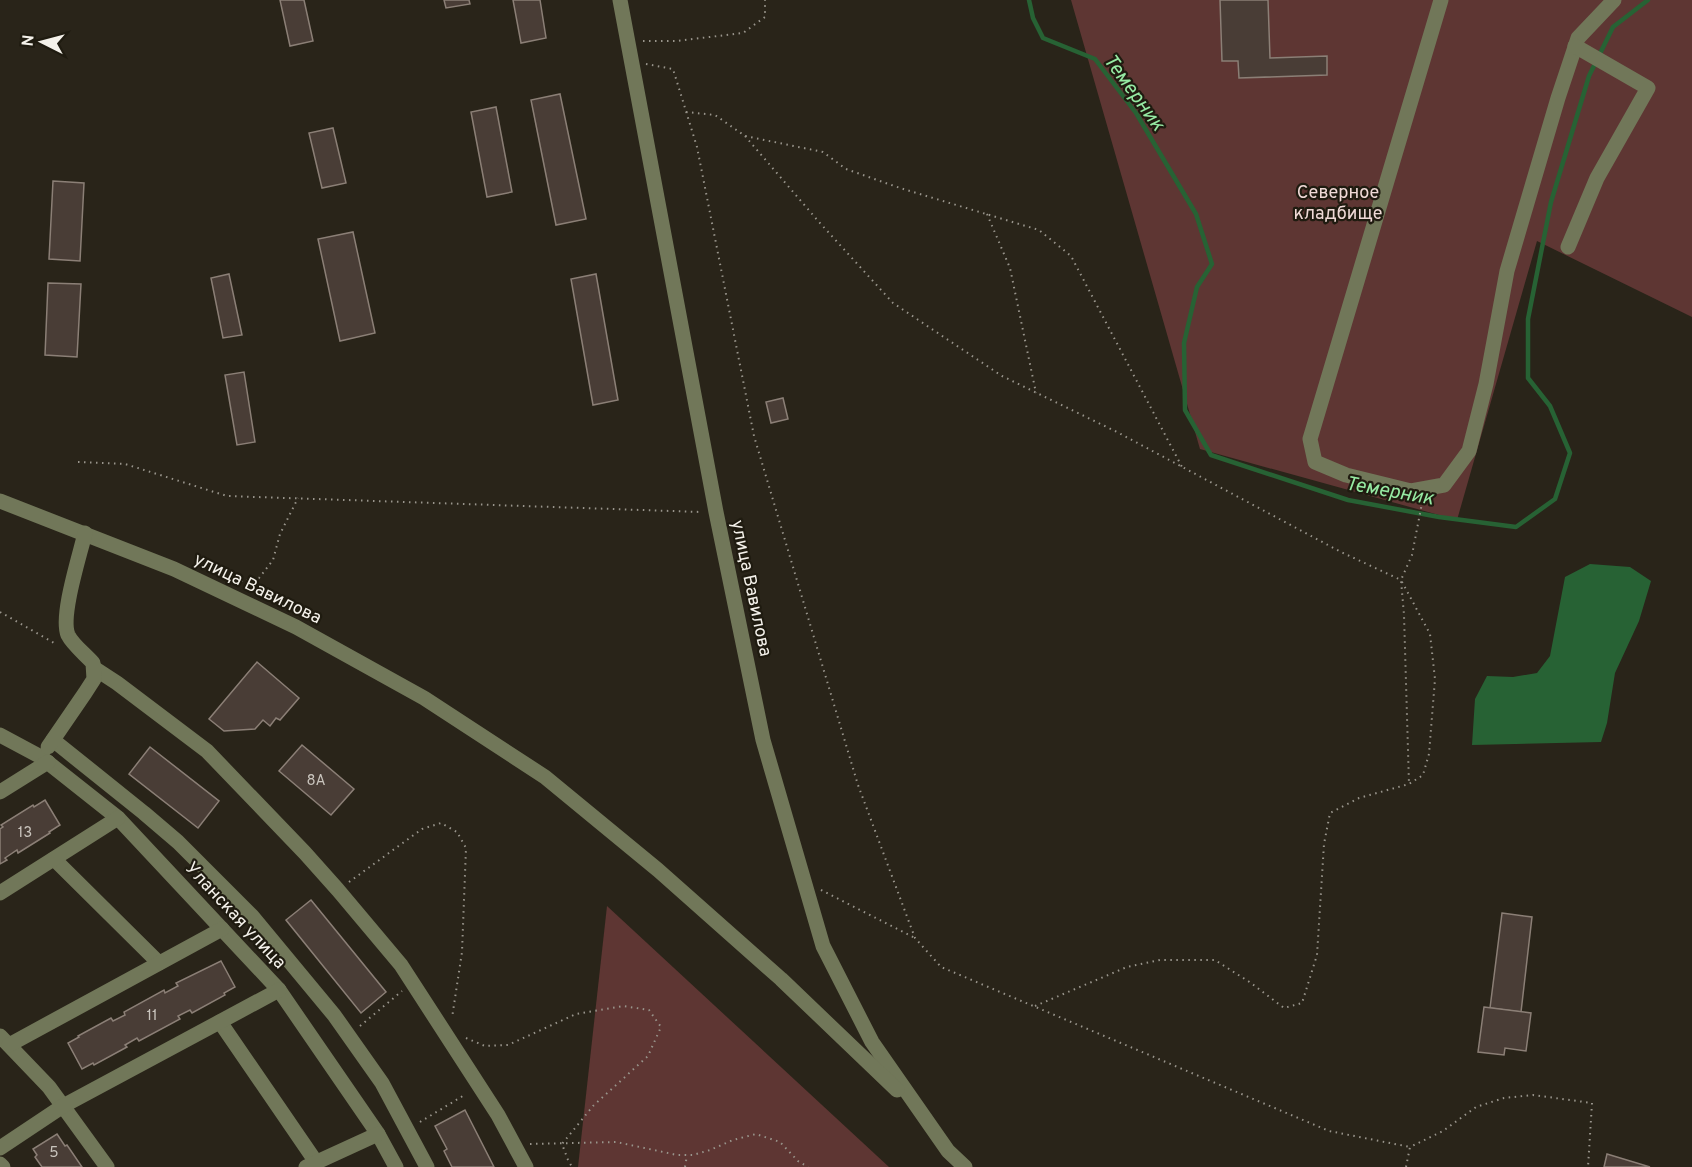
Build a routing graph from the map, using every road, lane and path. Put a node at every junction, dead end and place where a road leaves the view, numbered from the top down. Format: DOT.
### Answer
graph roads {
  1 [pos="620,0"];
  2 [pos="765,0"];
  3 [pos="1442,0"];
  4 [pos="1614,0"];
  5 [pos="628,42"];
  6 [pos="1575,46"];
  7 [pos="632,61"];
  8 [pos="686,112"];
  9 [pos="745,136"];
  10 [pos="987,214"];
  11 [pos="1568,247"];
  12 [pos="1036,393"];
  13 [pos="78,462"];
  14 [pos="1182,467"];
  15 [pos="1425,489"];
  16 [pos="298,498"];
  17 [pos="0,501"];
  18 [pos="716,512"];
  19 [pos="85,533"];
  20 [pos="1401,580"];
  21 [pos="212,587"];
  22 [pos="0,612"];
  23 [pos="60,647"];
  24 [pos="94,668"];
  25 [pos="0,735"];
  26 [pos="53,741"];
  27 [pos="45,759"];
  28 [pos="1409,784"];
  29 [pos="0,792"];
  30 [pos="118,818"];
  31 [pos="54,859"];
  32 [pos="804,881"];
  33 [pos="338,890"];
  34 [pos="0,893"];
  35 [pos="222,929"];
  36 [pos="915,938"];
  37 [pos="159,963"];
  38 [pos="279,990"];
  39 [pos="403,990"];
  40 [pos="1034,1006"];
  41 [pos="220,1022"];
  42 [pos="452,1023"];
  43 [pos="349,1036"];
  44 [pos="463,1037"];
  45 [pos="4,1041"];
  46 [pos="468,1093"];
  47 [pos="63,1106"];
  48 [pos="921,1113"];
  49 [pos="407,1130"];
  50 [pos="378,1134"];
  51 [pos="513,1143"];
  52 [pos="562,1144"];
  53 [pos="1410,1147"];
  54 [pos="0,1148"];
  55 [pos="687,1155"];
  56 [pos="0,1164"];
  57 [pos="311,1165"];
  58 [pos="3,1167"];
  59 [pos="107,1167"];
  60 [pos="396,1167"];
  61 [pos="427,1167"];
  62 [pos="526,1167"];
  63 [pos="572,1167"];
  64 [pos="685,1167"];
  65 [pos="808,1167"];
  66 [pos="965,1167"];
  67 [pos="1406,1167"];
  68 [pos="1588,1167"];
  1 -- 5 [label="street, улица Вавилова"];
  2 -- 5 [label="path"];
  3 -- 15 [label="street"];
  4 -- 6 [label="street"];
  5 -- 7 [label="street, улица Вавилова"];
  6 -- 11 [label="street"];
  6 -- 15 [label="street"];
  7 -- 8 [label="path"];
  7 -- 18 [label="street, улица Вавилова"];
  8 -- 9 [label="path"];
  8 -- 36 [label="path"];
  9 -- 10 [label="path"];
  9 -- 12 [label="path"];
  10 -- 12 [label="path"];
  10 -- 14 [label="path"];
  12 -- 14 [label="path"];
  13 -- 16 [label="path"];
  14 -- 20 [label="path"];
  15 -- 20 [label="path"];
  16 -- 18 [label="path"];
  16 -- 21 [label="path"];
  17 -- 19 [label="street, улица Вавилова"];
  18 -- 32 [label="street, улица Вавилова"];
  19 -- 21 [label="street, улица Вавилова"];
  19 -- 24 [label="street"];
  20 -- 28 [label="path"];
  20 -- 28 [label="path"];
  21 -- 48 [label="street, улица Вавилова"];
  22 -- 23 [label="path"];
  24 -- 26 [label="street"];
  24 -- 33 [label="street"];
  25 -- 27 [label="street, Уланская улица"];
  26 -- 27 [label="street"];
  26 -- 43 [label="street"];
  27 -- 29 [label="street"];
  27 -- 30 [label="street, Уланская улица"];
  28 -- 40 [label="path"];
  30 -- 31 [label="street"];
  30 -- 35 [label="street, Уланская улица"];
  31 -- 34 [label="street"];
  31 -- 37 [label="street"];
  32 -- 36 [label="path"];
  32 -- 48 [label="street, улица Вавилова"];
  33 -- 42 [label="path"];
  33 -- 51 [label="street"];
  35 -- 37 [label="street"];
  35 -- 38 [label="street, Уланская улица"];
  36 -- 40 [label="path"];
  37 -- 45 [label="street"];
  38 -- 41 [label="street"];
  38 -- 50 [label="street, Уланская улица"];
  39 -- 43 [label="path"];
  40 -- 53 [label="path"];
  41 -- 47 [label="street"];
  41 -- 57 [label="street"];
  43 -- 49 [label="street"];
  44 -- 52 [label="path"];
  45 -- 47 [label="street"];
  46 -- 49 [label="path"];
  47 -- 54 [label="street"];
  47 -- 59 [label="street"];
  48 -- 66 [label="street, улица Вавилова"];
  49 -- 61 [label="street"];
  50 -- 57 [label="street"];
  50 -- 60 [label="street, Уланская улица"];
  51 -- 52 [label="path"];
  51 -- 62 [label="street"];
  52 -- 55 [label="path"];
  52 -- 63 [label="path"];
  53 -- 67 [label="path"];
  53 -- 68 [label="path"];
  55 -- 64 [label="path"];
  55 -- 65 [label="path"];
  56 -- 58 [label="street"];
}
